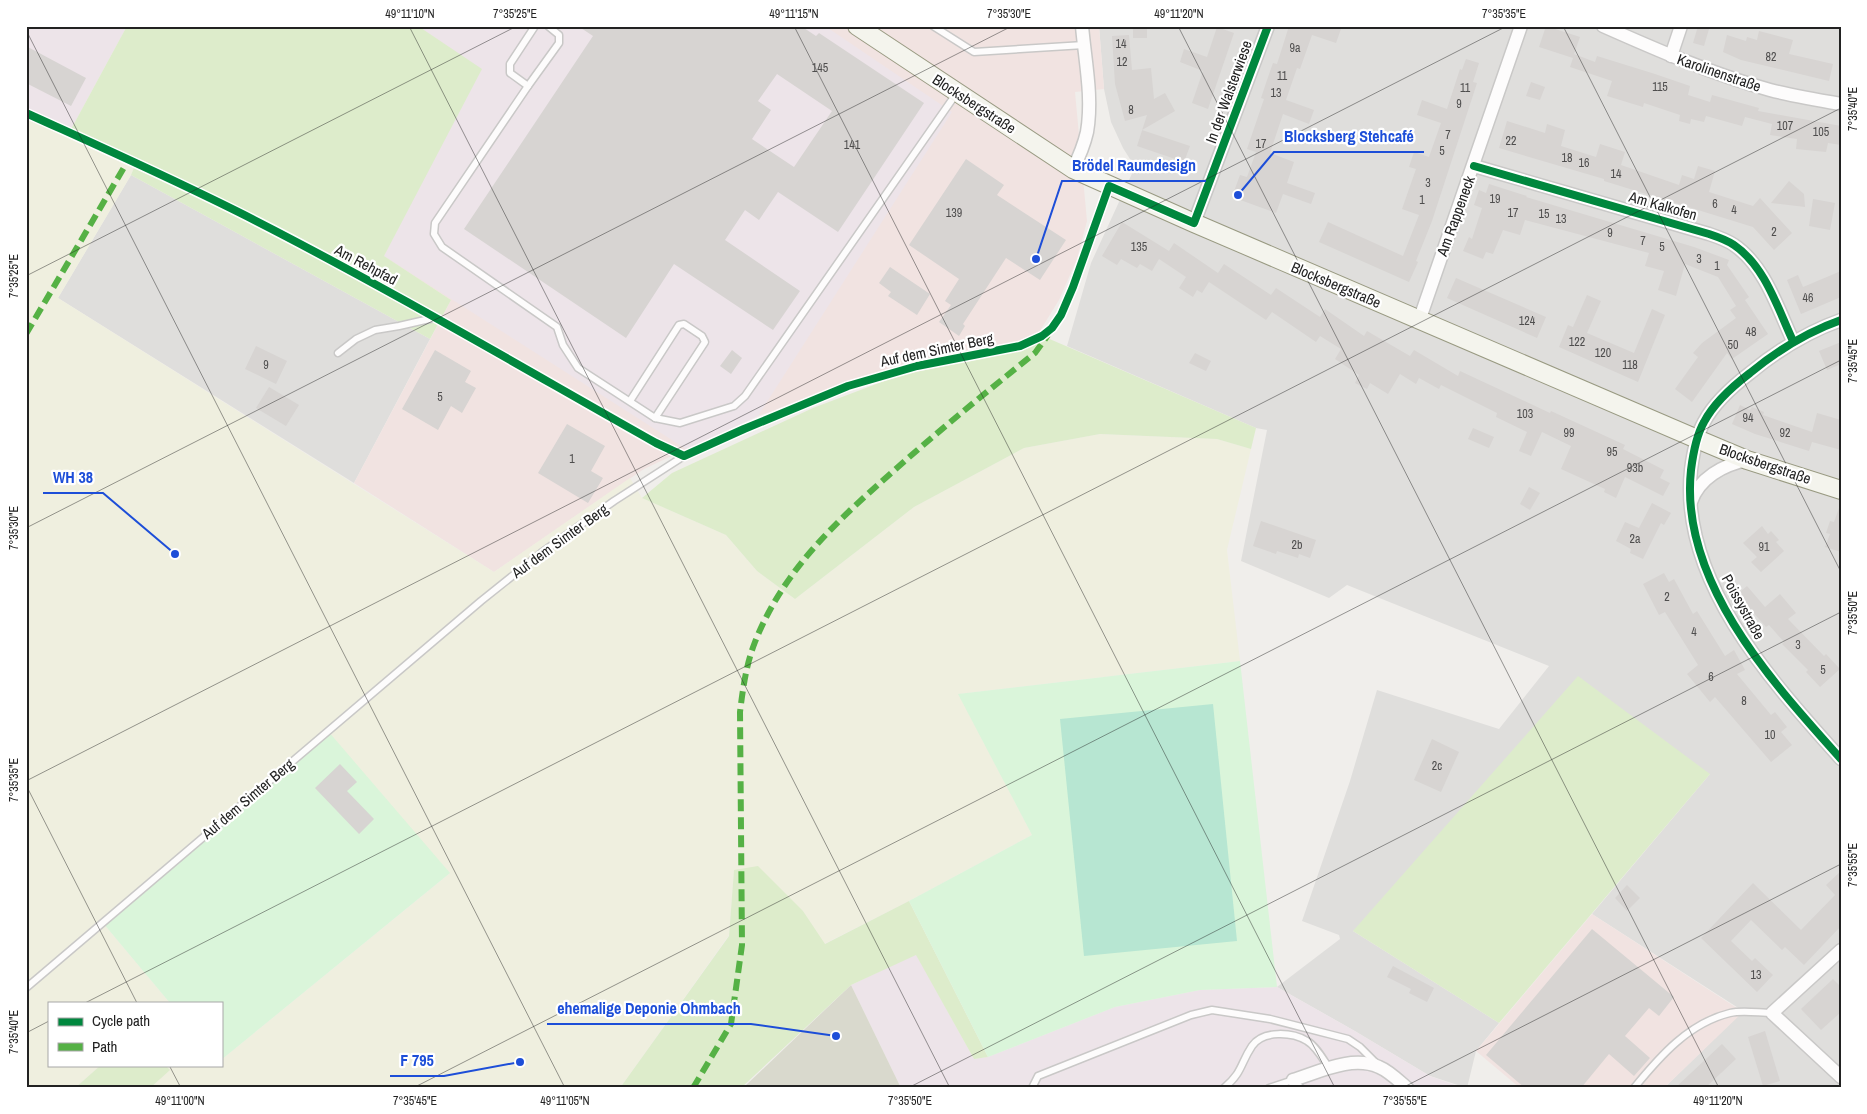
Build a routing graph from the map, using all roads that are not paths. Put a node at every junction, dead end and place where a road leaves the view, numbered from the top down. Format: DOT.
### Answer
graph roads {
  1 [pos="536,26"];
  2 [pos="548,26"];
  3 [pos="857,26"];
  4 [pos="933,26"];
  5 [pos="1082,26"];
  6 [pos="1268,26"];
  7 [pos="1520,26"];
  8 [pos="1603,26"];
  9 [pos="1681,26"];
  10 [pos="1084,46"];
  11 [pos="1671,56"];
  12 [pos="528,86"];
  13 [pos="956,93"];
  14 [pos="1841,104"];
  15 [pos="26,113"];
  16 [pos="1474,166"];
  17 [pos="1073,169"];
  18 [pos="1109,186"];
  19 [pos="1194,223"];
  20 [pos="434,318"];
  21 [pos="1841,320"];
  22 [pos="1419,321"];
  23 [pos="1793,341"];
  24 [pos="338,352"];
  25 [pos="630,401"];
  26 [pos="655,418"];
  27 [pos="1697,439"];
  28 [pos="684,456"];
  29 [pos="1746,460"];
  30 [pos="1841,490"];
  31 [pos="1690,504"];
  32 [pos="1841,759"];
  33 [pos="1841,950"];
  34 [pos="26,988"];
  35 [pos="1772,1013"];
  36 [pos="1380,1067"];
  37 [pos="1330,1068"];
  38 [pos="1841,1078"];
  39 [pos="1297,1084"];
  40 [pos="1032,1088"];
  41 [pos="1224,1088"];
  42 [pos="1269,1088"];
  43 [pos="1407,1088"];
  44 [pos="1634,1088"];
  1 -- 12 [label="lane"];
  2 -- 12 [label="lane"];
  3 -- 13 [label="main road, Blocksbergstraße"];
  4 -- 10 [label="lane"];
  5 -- 10 [label="street"];
  6 -- 19 [label="street, In der Walsterwiese"];
  7 -- 16 [label="street, Am Rappeneck"];
  8 -- 11 [label="street, Karolinenstraße"];
  9 -- 11 [label="street"];
  10 -- 17 [label="street"];
  11 -- 14 [label="street, Karolinenstraße"];
  12 -- 25 [label="lane"];
  13 -- 17 [label="main road, Blocksbergstraße"];
  13 -- 26 [label="lane"];
  15 -- 20 [label="lane, Am Rehpfad"];
  16 -- 22 [label="street, Am Rappeneck"];
  16 -- 23 [label="street, Am Kalkofen"];
  17 -- 18 [label="main road, Blocksbergstraße"];
  18 -- 19 [label="main road, Blocksbergstraße"];
  18 -- 28 [label="lane, Auf dem Simter Berg"];
  19 -- 22 [label="main road, Blocksbergstraße"];
  20 -- 24 [label="lane"];
  20 -- 28 [label="lane, Am Rehpfad"];
  21 -- 23 [label="street, Poissystraße"];
  22 -- 27 [label="main road, Blocksbergstraße"];
  23 -- 27 [label="street, Poissystraße"];
  25 -- 26 [label="lane"];
  25 -- 26 [label="lane"];
  27 -- 29 [label="main road, Blocksbergstraße"];
  27 -- 31 [label="street, Poissystraße"];
  28 -- 34 [label="lane, Auf dem Simter Berg"];
  29 -- 30 [label="main road, Blocksbergstraße"];
  29 -- 31 [label="street"];
  31 -- 32 [label="street, Poissystraße"];
  33 -- 35 [label="street"];
  35 -- 38 [label="street"];
  35 -- 44 [label="lane"];
  36 -- 37 [label="street"];
  36 -- 40 [label="lane"];
  36 -- 43 [label="street"];
  37 -- 39 [label="street"];
  37 -- 41 [label="lane"];
  39 -- 42 [label="lane"];
}
